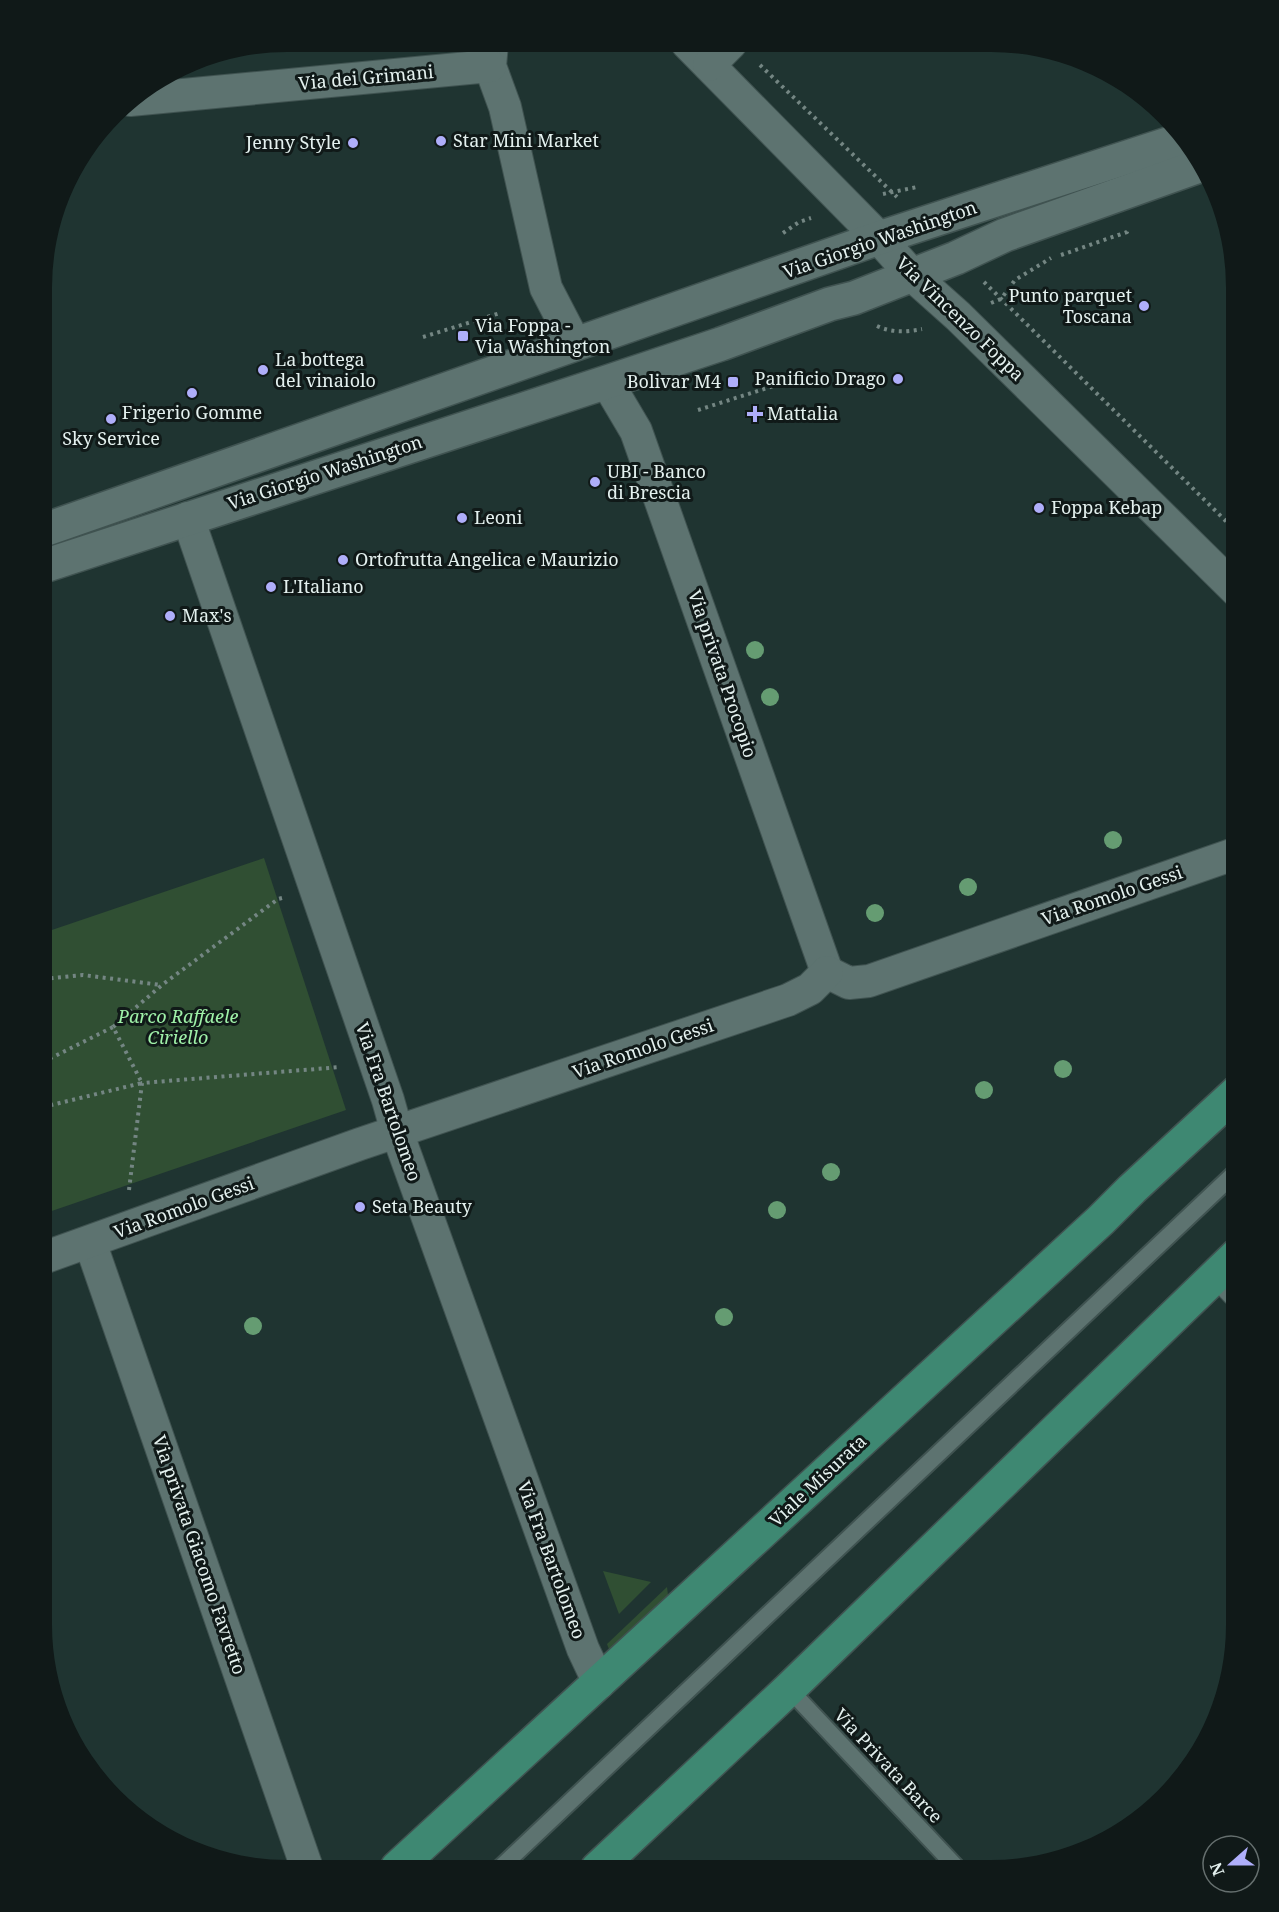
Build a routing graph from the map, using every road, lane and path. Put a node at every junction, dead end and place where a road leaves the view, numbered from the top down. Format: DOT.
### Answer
graph roads {
  1 [pos="696,52"];
  2 [pos="743,52"];
  3 [pos="491,54"];
  4 [pos="709,65"];
  5 [pos="149,98"];
  6 [pos="1176,141"];
  7 [pos="1194,168"];
  8 [pos="1138,187"];
  9 [pos="899,199"];
  10 [pos="879,238"];
  11 [pos="912,275"];
  12 [pos="987,285"];
  13 [pos="1001,299"];
  14 [pos="982,307"];
  15 [pos="500,313"];
  16 [pos="423,337"];
  17 [pos="575,344"];
  18 [pos="789,381"];
  19 [pos="607,382"];
  20 [pos="698,410"];
  21 [pos="176,485"];
  22 [pos="188,518"];
  23 [pos="1226,521"];
  24 [pos="52,528"];
  25 [pos="52,563"];
  26 [pos="1226,580"];
  27 [pos="1226,857"];
  28 [pos="285,897"];
  29 [pos="827,972"];
  30 [pos="52,978"];
  31 [pos="162,985"];
  32 [pos="113,1027"];
  33 [pos="52,1058"];
  34 [pos="333,1069"];
  35 [pos="142,1083"];
  36 [pos="1226,1102"];
  37 [pos="52,1105"];
  38 [pos="397,1132"];
  39 [pos="1226,1181"];
  40 [pos="128,1200"];
  41 [pos="90,1242"];
  42 [pos="52,1255"];
  43 [pos="1226,1278"];
  44 [pos="599,1683"];
  45 [pos="789,1689"];
  46 [pos="303,1860"];
  47 [pos="406,1860"];
  48 [pos="509,1860"];
  49 [pos="607,1860"];
  50 [pos="950,1860"];
  1 -- 4 [label="street, Via Vincenzo Foppa"];
  2 -- 4 [label="street"];
  2 -- 9 [label="path"];
  3 -- 5 [label="street, Via dei Grimani"];
  3 -- 17 [label="street, Via dei Grimani"];
  4 -- 10 [label="street, Via Vincenzo Foppa"];
  6 -- 10 [label="street, Via Giorgio Washington"];
  7 -- 8 [label="street, Via Giorgio Washington"];
  8 -- 11 [label="street, Via Giorgio Washington"];
  8 -- 13 [label="path"];
  10 -- 11 [label="street, Via Vincenzo Foppa"];
  10 -- 17 [label="street, Via Giorgio Washington"];
  11 -- 19 [label="street, Via Giorgio Washington"];
  11 -- 26 [label="street, Via Vincenzo Foppa"];
  12 -- 13 [label="path"];
  13 -- 14 [label="path"];
  13 -- 23 [label="path"];
  15 -- 16 [label="path"];
  17 -- 19 [label="street"];
  17 -- 21 [label="street, Via Giorgio Washington"];
  18 -- 20 [label="path"];
  19 -- 22 [label="street, Via Giorgio Washington"];
  19 -- 29 [label="street, Via privata Procopio"];
  21 -- 22 [label="street"];
  21 -- 24 [label="street, Via Giorgio Washington"];
  22 -- 25 [label="street, Via Giorgio Washington"];
  22 -- 38 [label="street, Via Fra Bartolomeo"];
  27 -- 29 [label="street, Via Romolo Gessi"];
  28 -- 31 [label="path"];
  29 -- 38 [label="street, Via Romolo Gessi"];
  30 -- 31 [label="path"];
  31 -- 32 [label="path"];
  32 -- 33 [label="path"];
  32 -- 35 [label="path"];
  34 -- 35 [label="path"];
  35 -- 37 [label="path"];
  35 -- 40 [label="path"];
  36 -- 44 [label="main road, Viale Misurata"];
  38 -- 41 [label="street, Via Romolo Gessi"];
  38 -- 44 [label="street, Via Fra Bartolomeo"];
  39 -- 48 [label="lane"];
  41 -- 42 [label="street, Via Romolo Gessi"];
  41 -- 46 [label="street, Via privata Giacomo Favretto"];
  43 -- 45 [label="main road"];
  44 -- 47 [label="main road, Viale Misurata"];
  45 -- 49 [label="main road"];
  45 -- 50 [label="lane, Via Privata Barce"];
}
